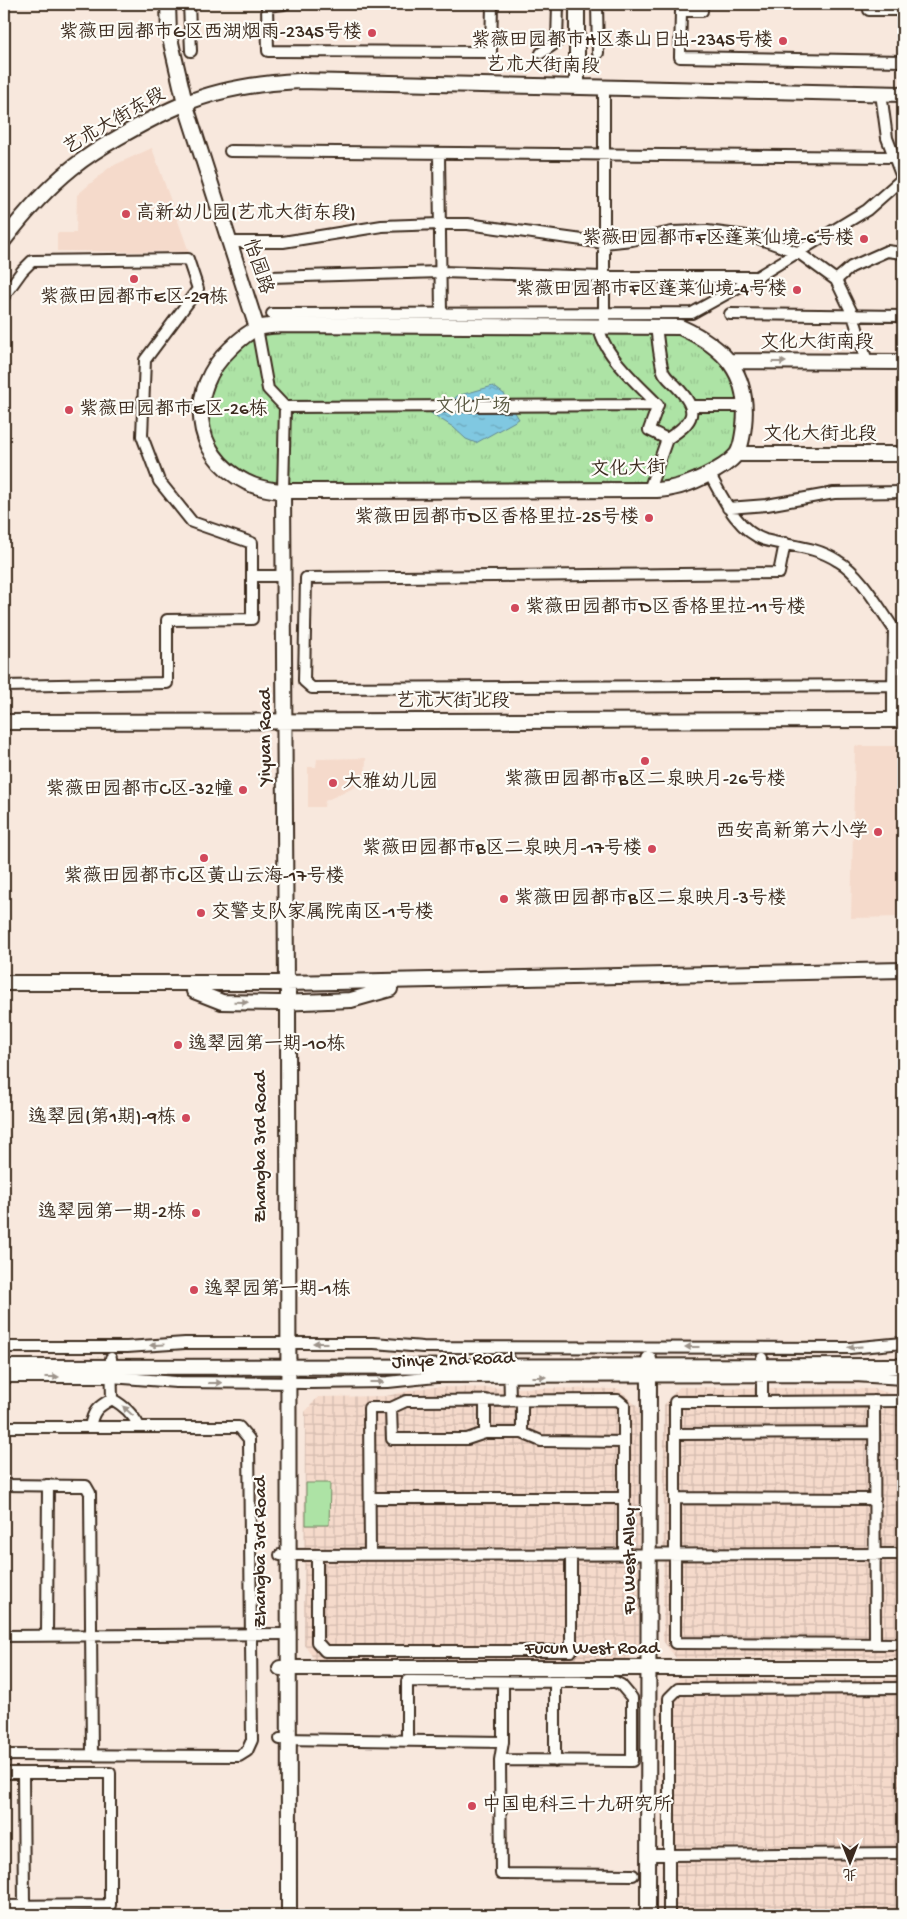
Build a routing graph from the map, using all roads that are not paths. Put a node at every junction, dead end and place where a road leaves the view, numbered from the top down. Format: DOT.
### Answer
graph roads {
  1 [pos="160,4"];
  2 [pos="168,4"];
  3 [pos="189,4"];
  4 [pos="284,4"];
  5 [pos="492,4"];
  6 [pos="558,4"];
  7 [pos="577,4"];
  8 [pos="597,4"];
  9 [pos="702,4"];
  10 [pos="869,4"];
  11 [pos="903,24"];
  12 [pos="191,51"];
  13 [pos="541,53"];
  14 [pos="598,53"];
  15 [pos="903,61"];
  16 [pos="577,86"];
  17 [pos="604,87"];
  18 [pos="881,93"];
  19 [pos="903,94"];
  20 [pos="185,103"];
  21 [pos="230,151"];
  22 [pos="603,153"];
  23 [pos="439,154"];
  24 [pos="893,157"];
  25 [pos="903,180"];
  26 [pos="440,224"];
  27 [pos="4,240"];
  28 [pos="229,242"];
  29 [pos="604,243"];
  30 [pos="799,253"];
  31 [pos="903,253"];
  32 [pos="441,272"];
  33 [pos="604,277"];
  34 [pos="270,278"];
  35 [pos="757,278"];
  36 [pos="836,280"];
  37 [pos="4,296"];
  38 [pos="441,313"];
  39 [pos="272,314"];
  40 [pos="730,314"];
  41 [pos="853,315"];
  42 [pos="903,316"];
  43 [pos="602,321"];
  44 [pos="656,326"];
  45 [pos="257,328"];
  46 [pos="730,361"];
  47 [pos="867,362"];
  48 [pos="903,362"];
  49 [pos="658,405"];
  50 [pos="691,406"];
  51 [pos="745,406"];
  52 [pos="285,407"];
  53 [pos="667,439"];
  54 [pos="737,454"];
  55 [pos="903,454"];
  56 [pos="709,473"];
  57 [pos="649,490"];
  58 [pos="283,491"];
  59 [pos="903,492"];
  60 [pos="728,508"];
  61 [pos="785,543"];
  62 [pos="252,576"];
  63 [pos="283,576"];
  64 [pos="899,629"];
  65 [pos="4,686"];
  66 [pos="893,686"];
  67 [pos="284,720"];
  68 [pos="898,720"];
  69 [pos="4,722"];
  70 [pos="903,970"];
  71 [pos="903,978"];
  72 [pos="4,983"];
  73 [pos="4,991"];
  74 [pos="285,994"];
  75 [pos="284,1343"];
  76 [pos="903,1343"];
  77 [pos="4,1347"];
  78 [pos="903,1357"];
  79 [pos="4,1358"];
  80 [pos="284,1362"];
  81 [pos="903,1366"];
  82 [pos="4,1367"];
  83 [pos="111,1367"];
  84 [pos="509,1367"];
  85 [pos="649,1367"];
  86 [pos="762,1367"];
  87 [pos="4,1377"];
  88 [pos="903,1379"];
  89 [pos="284,1383"];
  90 [pos="112,1399"];
  91 [pos="485,1400"];
  92 [pos="510,1400"];
  93 [pos="522,1400"];
  94 [pos="874,1401"];
  95 [pos="903,1401"];
  96 [pos="762,1402"];
  97 [pos="391,1408"];
  98 [pos="139,1426"];
  99 [pos="4,1427"];
  100 [pos="90,1427"];
  101 [pos="486,1433"];
  102 [pos="522,1433"];
  103 [pos="874,1433"];
  104 [pos="675,1434"];
  105 [pos="624,1442"];
  106 [pos="4,1485"];
  107 [pos="48,1485"];
  108 [pos="370,1498"];
  109 [pos="624,1498"];
  110 [pos="675,1498"];
  111 [pos="874,1499"];
  112 [pos="650,1554"];
  113 [pos="675,1554"];
  114 [pos="875,1554"];
  115 [pos="903,1554"];
  116 [pos="284,1555"];
  117 [pos="317,1555"];
  118 [pos="370,1555"];
  119 [pos="571,1555"];
  120 [pos="624,1555"];
  121 [pos="284,1634"];
  122 [pos="4,1636"];
  123 [pos="47,1636"];
  124 [pos="91,1636"];
  125 [pos="252,1636"];
  126 [pos="875,1644"];
  127 [pos="903,1644"];
  128 [pos="284,1668"];
  129 [pos="649,1668"];
  130 [pos="903,1668"];
  131 [pos="503,1682"];
  132 [pos="555,1682"];
  133 [pos="903,1688"];
  134 [pos="284,1739"];
  135 [pos="407,1740"];
  136 [pos="503,1742"];
  137 [pos="4,1755"];
  138 [pos="92,1755"];
  139 [pos="500,1760"];
  140 [pos="555,1761"];
  141 [pos="4,1773"];
  142 [pos="23,1773"];
  143 [pos="903,1853"];
  144 [pos="648,1855"];
  145 [pos="669,1855"];
  146 [pos="633,1876"];
  147 [pos="4,1906"];
  148 [pos="24,1906"];
  149 [pos="280,1915"];
  150 [pos="289,1915"];
  151 [pos="648,1915"];
  152 [pos="669,1915"];
  1 -- 20 [label="street, 怡园路"];
  2 -- 20 [label="street, 怡园路"];
  3 -- 12 [label="street"];
  4 -- 5 [label="street"];
  6 -- 13 [label="street"];
  7 -- 16 [label="street"];
  8 -- 14 [label="street"];
  9 -- 15 [label="street"];
  10 -- 11 [label="street"];
  16 -- 17 [label="street, 艺术大街南段"];
  16 -- 20 [label="street, 艺术大街南段"];
  17 -- 18 [label="street, 艺术大街南段"];
  17 -- 22 [label="street"];
  18 -- 19 [label="street, 艺术大街南段"];
  18 -- 24 [label="street"];
  20 -- 27 [label="street, 艺术大街东段"];
  20 -- 28 [label="street, 怡园路"];
  21 -- 23 [label="street"];
  22 -- 23 [label="street"];
  22 -- 24 [label="street"];
  22 -- 29 [label="street"];
  23 -- 26 [label="street"];
  24 -- 25 [label="street"];
  25 -- 30 [label="street"];
  26 -- 28 [label="street"];
  26 -- 29 [label="street"];
  26 -- 32 [label="street"];
  28 -- 45 [label="street, 怡园路"];
  29 -- 30 [label="street"];
  29 -- 33 [label="street"];
  30 -- 35 [label="street"];
  30 -- 36 [label="street"];
  31 -- 36 [label="street"];
  32 -- 33 [label="street"];
  32 -- 34 [label="street"];
  32 -- 38 [label="street"];
  33 -- 35 [label="street"];
  33 -- 43 [label="street"];
  35 -- 43 [label="street"];
  36 -- 41 [label="street"];
  37 -- 62 [label="street"];
  38 -- 39 [label="street"];
  38 -- 43 [label="street"];
  40 -- 41 [label="street"];
  41 -- 42 [label="street"];
  41 -- 47 [label="street"];
  43 -- 44 [label="street"];
  43 -- 45 [label="street"];
  43 -- 49 [label="street"];
  44 -- 46 [label="street"];
  44 -- 50 [label="street"];
  45 -- 52 [label="street"];
  45 -- 58 [label="street, 文化大街"];
  46 -- 47 [label="street, 文化大街南段, one-way"];
  46 -- 51 [label="street"];
  47 -- 48 [label="street, 文化大街南段"];
  49 -- 52 [label="street"];
  49 -- 53 [label="street"];
  50 -- 51 [label="street"];
  50 -- 53 [label="street"];
  51 -- 54 [label="street"];
  52 -- 58 [label="street"];
  53 -- 57 [label="street"];
  54 -- 55 [label="street, 文化大街北段"];
  54 -- 56 [label="street, 文化大街"];
  56 -- 57 [label="street, 文化大街"];
  56 -- 60 [label="street"];
  57 -- 58 [label="street, 文化大街"];
  58 -- 63 [label="street, Yiyuan Road"];
  59 -- 60 [label="street"];
  60 -- 61 [label="street"];
  61 -- 64 [label="street"];
  61 -- 66 [label="street"];
  62 -- 63 [label="street"];
  62 -- 65 [label="street"];
  63 -- 67 [label="street, Yiyuan Road"];
  64 -- 66 [label="street"];
  66 -- 68 [label="street"];
  67 -- 68 [label="street, 艺术大街北段"];
  67 -- 69 [label="street, 艺术大街北段"];
  67 -- 74 [label="street, Yiyuan Road"];
  70 -- 74 [label="street"];
  71 -- 74 [label="street"];
  72 -- 74 [label="street"];
  73 -- 74 [label="street, one-way"];
  74 -- 75 [label="street, Zhangba 3rd Road"];
  76 -- 75 [label="street, Jinye 2nd Road, one-way"];
  75 -- 77 [label="street, Jinye 2nd Road, one-way"];
  75 -- 80 [label="street, Zhangba 3rd Road"];
  78 -- 86 [label="street, Jinye 2nd Road"];
  79 -- 83 [label="street, Jinye 2nd Road"];
  80 -- 83 [label="street, Jinye 2nd Road"];
  80 -- 84 [label="street, Jinye 2nd Road"];
  80 -- 89 [label="street, Zhangba 3rd Road"];
  81 -- 86 [label="street, Jinye 2nd Road"];
  82 -- 83 [label="street, Jinye 2nd Road"];
  87 -- 83 [label="street, Jinye 2nd Road, one-way"];
  83 -- 89 [label="street, Jinye 2nd Road, one-way"];
  83 -- 90 [label="street"];
  84 -- 85 [label="street, Jinye 2nd Road"];
  89 -- 84 [label="street, Jinye 2nd Road, one-way"];
  84 -- 92 [label="street"];
  85 -- 86 [label="street, Jinye 2nd Road"];
  85 -- 112 [label="street, Fu West Alley"];
  86 -- 88 [label="street, Jinye 2nd Road"];
  86 -- 96 [label="street"];
  89 -- 116 [label="street, Zhangba 3rd Road"];
  98 -- 90 [label="street, one-way"];
  90 -- 100 [label="street"];
  91 -- 92 [label="street"];
  91 -- 97 [label="street"];
  91 -- 101 [label="street"];
  92 -- 93 [label="street"];
  93 -- 102 [label="street"];
  93 -- 105 [label="street"];
  94 -- 95 [label="street"];
  94 -- 96 [label="street"];
  94 -- 103 [label="street"];
  96 -- 104 [label="street"];
  97 -- 101 [label="street"];
  97 -- 108 [label="street"];
  98 -- 100 [label="street"];
  98 -- 125 [label="street"];
  99 -- 100 [label="street"];
  101 -- 102 [label="street"];
  102 -- 105 [label="street"];
  103 -- 104 [label="street"];
  103 -- 111 [label="street"];
  104 -- 110 [label="street"];
  105 -- 109 [label="street"];
  106 -- 107 [label="street"];
  107 -- 123 [label="street"];
  107 -- 124 [label="street"];
  108 -- 109 [label="street"];
  108 -- 118 [label="street"];
  109 -- 120 [label="street"];
  110 -- 111 [label="street"];
  110 -- 113 [label="street"];
  111 -- 114 [label="street"];
  112 -- 113 [label="street"];
  112 -- 120 [label="street"];
  112 -- 129 [label="street, Fu West Alley"];
  113 -- 114 [label="street"];
  113 -- 126 [label="street"];
  114 -- 115 [label="street"];
  114 -- 126 [label="street"];
  116 -- 117 [label="street"];
  116 -- 121 [label="street, Zhangba 3rd Road"];
  117 -- 118 [label="street"];
  117 -- 119 [label="street"];
  118 -- 119 [label="street"];
  119 -- 120 [label="street"];
  121 -- 125 [label="street"];
  121 -- 128 [label="street, Zhangba 3rd Road"];
  122 -- 123 [label="street"];
  123 -- 124 [label="street"];
  124 -- 125 [label="street"];
  124 -- 138 [label="street"];
  125 -- 138 [label="street"];
  126 -- 127 [label="street"];
  128 -- 129 [label="street, Fucun West Road"];
  128 -- 134 [label="street, Zhangba 3rd Road"];
  129 -- 130 [label="street, Fucun West Road"];
  129 -- 144 [label="street, Fu West Alley"];
  131 -- 132 [label="street"];
  131 -- 135 [label="street"];
  131 -- 136 [label="street"];
  132 -- 140 [label="street"];
  132 -- 140 [label="street"];
  133 -- 145 [label="street"];
  134 -- 135 [label="street"];
  134 -- 149 [label="street, Zhangba 3rd Road"];
  134 -- 150 [label="street, Zhangba 3rd Road"];
  135 -- 136 [label="street"];
  136 -- 139 [label="street"];
  137 -- 138 [label="street"];
  139 -- 140 [label="street"];
  139 -- 146 [label="street"];
  141 -- 142 [label="street"];
  142 -- 148 [label="street"];
  142 -- 148 [label="street"];
  143 -- 145 [label="street"];
  144 -- 145 [label="street"];
  144 -- 151 [label="street, Fu West Alley"];
  145 -- 152 [label="street"];
  147 -- 148 [label="street"];
}
